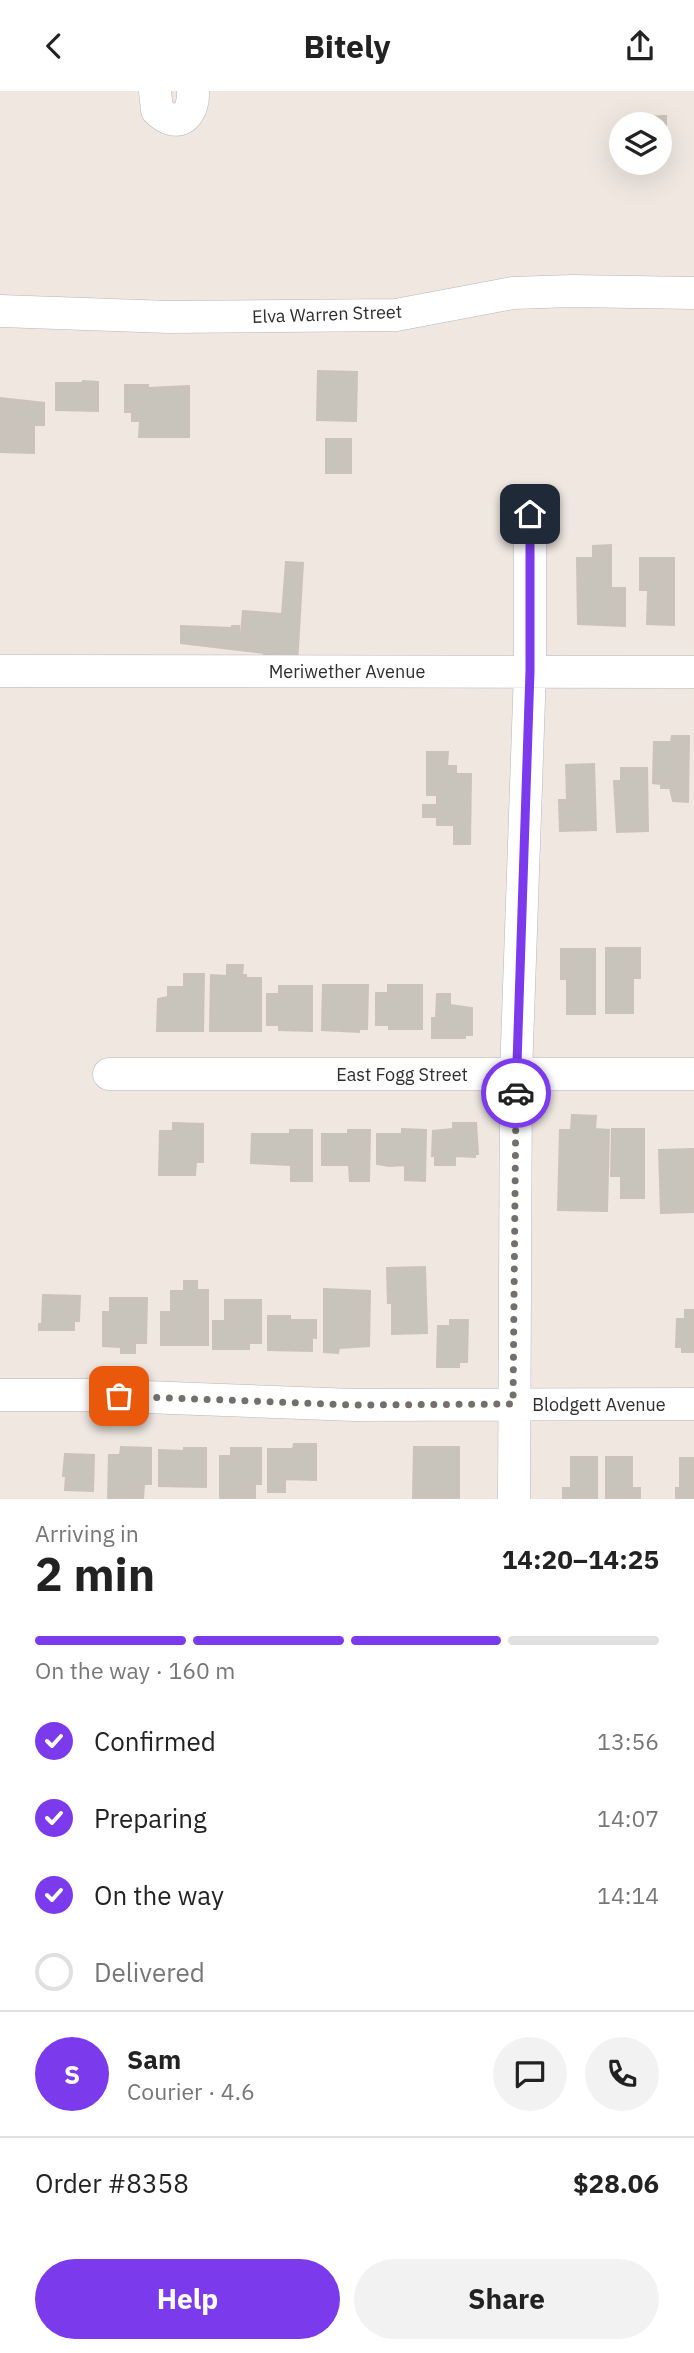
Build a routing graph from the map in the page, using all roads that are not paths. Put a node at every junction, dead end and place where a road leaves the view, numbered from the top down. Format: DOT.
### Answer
graph roads {
  1 [pos="155,91"];
  2 [pos="193,91"];
  3 [pos="694,293"];
  4 [pos="0,311"];
  5 [pos="530,514"];
  6 [pos="0,671"];
  7 [pos="530,671"];
  8 [pos="694,672"];
  9 [pos="109,1074"];
  10 [pos="516,1074"];
  11 [pos="694,1074"];
  12 [pos="0,1395"];
  13 [pos="513,1404"];
  14 [pos="694,1404"];
  15 [pos="514,1499"];
  1 -- 2 [label="street"];
  3 -- 4 [label="street, Elva Warren Street"];
  5 -- 7 [label="street"];
  6 -- 7 [label="street, Meriwether Avenue"];
  7 -- 8 [label="street, Meriwether Avenue"];
  7 -- 10 [label="street"];
  9 -- 10 [label="street, East Fogg Street"];
  10 -- 11 [label="street, East Fogg Street"];
  10 -- 13 [label="street"];
  12 -- 13 [label="street, Blodgett Avenue"];
  13 -- 14 [label="street, Blodgett Avenue"];
  13 -- 15 [label="street"];
}
